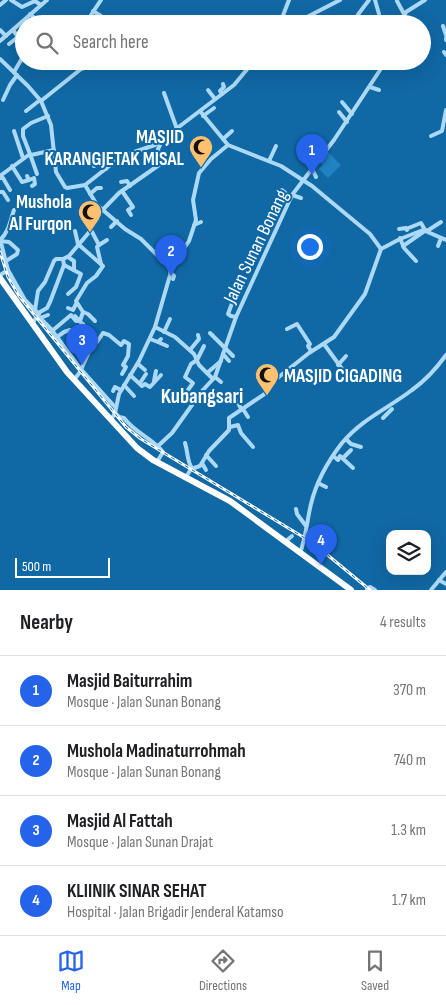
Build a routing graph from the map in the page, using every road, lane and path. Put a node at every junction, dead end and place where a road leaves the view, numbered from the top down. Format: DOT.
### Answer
graph roads {
  1 [pos="6,0"];
  2 [pos="12,0"];
  3 [pos="47,0"];
  4 [pos="289,0"];
  5 [pos="340,0"];
  6 [pos="370,0"];
  7 [pos="375,0"];
  8 [pos="424,0"];
  9 [pos="99,1"];
  10 [pos="398,1"];
  11 [pos="0,5"];
  12 [pos="41,5"];
  13 [pos="93,11"];
  14 [pos="30,14"];
  15 [pos="379,14"];
  16 [pos="404,14"];
  17 [pos="91,15"];
  18 [pos="99,15"];
  19 [pos="286,15"];
  20 [pos="312,15"];
  21 [pos="358,15"];
  22 [pos="443,26"];
  23 [pos="0,30"];
  24 [pos="13,30"];
  25 [pos="15,33"];
  26 [pos="15,38"];
  27 [pos="446,38"];
  28 [pos="7,39"];
  29 [pos="0,42"];
  30 [pos="0,59"];
  31 [pos="16,70"];
  32 [pos="81,70"];
  33 [pos="247,70"];
  34 [pos="380,70"];
  35 [pos="15,73"];
  36 [pos="223,84"];
  37 [pos="370,87"];
  38 [pos="208,90"];
  39 [pos="378,90"];
  40 [pos="164,93"];
  41 [pos="222,94"];
  42 [pos="215,99"];
  43 [pos="2,100"];
  44 [pos="40,101"];
  45 [pos="342,102"];
  46 [pos="214,108"];
  47 [pos="446,110"];
  48 [pos="26,111"];
  49 [pos="200,111"];
  50 [pos="339,112"];
  51 [pos="352,114"];
  52 [pos="48,116"];
  53 [pos="203,116"];
  54 [pos="347,122"];
  55 [pos="177,129"];
  56 [pos="14,131"];
  57 [pos="232,131"];
  58 [pos="431,136"];
  59 [pos="223,139"];
  60 [pos="25,140"];
  61 [pos="18,142"];
  62 [pos="159,142"];
  63 [pos="228,145"];
  64 [pos="276,146"];
  65 [pos="319,147"];
  66 [pos="54,150"];
  67 [pos="326,152"];
  68 [pos="30,154"];
  69 [pos="23,158"];
  70 [pos="269,161"];
  71 [pos="12,166"];
  72 [pos="94,166"];
  73 [pos="106,169"];
  74 [pos="312,169"];
  75 [pos="37,174"];
  76 [pos="0,177"];
  77 [pos="316,177"];
  78 [pos="82,178"];
  79 [pos="303,181"];
  80 [pos="121,182"];
  81 [pos="85,184"];
  82 [pos="32,186"];
  83 [pos="130,186"];
  84 [pos="101,188"];
  85 [pos="10,190"];
  86 [pos="282,190"];
  87 [pos="122,191"];
  88 [pos="0,192"];
  89 [pos="90,194"];
  90 [pos="291,196"];
  91 [pos="301,198"];
  92 [pos="8,200"];
  93 [pos="14,210"];
  94 [pos="103,210"];
  95 [pos="131,215"];
  96 [pos="118,221"];
  97 [pos="201,222"];
  98 [pos="441,222"];
  99 [pos="194,225"];
  100 [pos="111,227"];
  101 [pos="406,228"];
  102 [pos="91,230"];
  103 [pos="426,230"];
  104 [pos="75,231"];
  105 [pos="408,235"];
  106 [pos="400,238"];
  107 [pos="441,238"];
  108 [pos="0,240"];
  109 [pos="107,240"];
  110 [pos="446,240"];
  111 [pos="78,244"];
  112 [pos="99,245"];
  113 [pos="403,246"];
  114 [pos="438,246"];
  115 [pos="381,249"];
  116 [pos="68,257"];
  117 [pos="63,259"];
  118 [pos="6,261"];
  119 [pos="416,261"];
  120 [pos="101,264"];
  121 [pos="64,265"];
  122 [pos="173,265"];
  123 [pos="9,268"];
  124 [pos="74,270"];
  125 [pos="170,272"];
  126 [pos="0,277"];
  127 [pos="173,280"];
  128 [pos="68,294"];
  129 [pos="234,298"];
  130 [pos="76,304"];
  131 [pos="68,308"];
  132 [pos="35,310"];
  133 [pos="83,312"];
  134 [pos="48,315"];
  135 [pos="39,316"];
  136 [pos="75,316"];
  137 [pos="236,316"];
  138 [pos="170,319"];
  139 [pos="94,321"];
  140 [pos="303,321"];
  141 [pos="81,322"];
  142 [pos="32,324"];
  143 [pos="297,324"];
  144 [pos="155,327"];
  145 [pos="70,330"];
  146 [pos="77,330"];
  147 [pos="287,330"];
  148 [pos="52,331"];
  149 [pos="164,332"];
  150 [pos="210,334"];
  151 [pos="198,335"];
  152 [pos="57,337"];
  153 [pos="150,339"];
  154 [pos="93,343"];
  155 [pos="324,344"];
  156 [pos="167,346"];
  157 [pos="204,346"];
  158 [pos="226,348"];
  159 [pos="190,350"];
  160 [pos="311,351"];
  161 [pos="223,354"];
  162 [pos="446,355"];
  163 [pos="233,356"];
  164 [pos="346,356"];
  165 [pos="197,360"];
  166 [pos="221,361"];
  167 [pos="229,361"];
  168 [pos="138,362"];
  169 [pos="338,365"];
  170 [pos="82,369"];
  171 [pos="156,372"];
  172 [pos="207,373"];
  173 [pos="345,373"];
  174 [pos="122,374"];
  175 [pos="161,374"];
  176 [pos="130,375"];
  177 [pos="214,378"];
  178 [pos="74,380"];
  179 [pos="154,381"];
  180 [pos="221,382"];
  181 [pos="140,383"];
  182 [pos="124,385"];
  183 [pos="121,390"];
  184 [pos="188,390"];
  185 [pos="114,391"];
  186 [pos="134,396"];
  187 [pos="236,400"];
  188 [pos="393,402"];
  189 [pos="115,407"];
  190 [pos="243,409"];
  191 [pos="378,412"];
  192 [pos="115,413"];
  193 [pos="248,417"];
  194 [pos="111,420"];
  195 [pos="230,426"];
  196 [pos="167,428"];
  197 [pos="172,432"];
  198 [pos="346,439"];
  199 [pos="185,443"];
  200 [pos="158,446"];
  201 [pos="253,447"];
  202 [pos="361,447"];
  203 [pos="351,450"];
  204 [pos="333,456"];
  205 [pos="208,457"];
  206 [pos="343,458"];
  207 [pos="157,462"];
  208 [pos="202,463"];
  209 [pos="210,465"];
  210 [pos="216,466"];
  211 [pos="192,468"];
  212 [pos="354,468"];
  213 [pos="206,470"];
  214 [pos="186,477"];
  215 [pos="318,483"];
  216 [pos="326,487"];
  217 [pos="306,501"];
  218 [pos="311,504"];
  219 [pos="296,509"];
  220 [pos="306,526"];
  221 [pos="292,536"];
  222 [pos="285,542"];
  223 [pos="300,553"];
  224 [pos="446,573"];
  225 [pos="439,580"];
  226 [pos="446,584"];
  227 [pos="367,589"];
  228 [pos="351,590"];
  229 [pos="375,590"];
  230 [pos="431,590"];
  1 -- 11 [label="street"];
  2 -- 12 [label="street"];
  3 -- 12 [label="street"];
  4 -- 19 [label="street"];
  5 -- 20 [label="street"];
  6 -- 21 [label="street"];
  7 -- 15 [label="street"];
  8 -- 16 [label="street"];
  9 -- 13 [label="street"];
  10 -- 16 [label="street"];
  12 -- 14 [label="street"];
  13 -- 17 [label="street"];
  13 -- 18 [label="street"];
  22 -- 27 [label="street"];
  23 -- 28 [label="street"];
  24 -- 25 [label="street"];
  24 -- 28 [label="street"];
  26 -- 28 [label="street"];
  28 -- 29 [label="street"];
  30 -- 35 [label="street"];
  31 -- 35 [label="street"];
  32 -- 44 [label="street"];
  33 -- 41 [label="street"];
  34 -- 37 [label="street, Jalan Sunan Bonang"];
  35 -- 43 [label="street"];
  35 -- 44 [label="street"];
  36 -- 41 [label="street"];
  37 -- 39 [label="street"];
  37 -- 51 [label="street, Jalan Sunan Bonang"];
  38 -- 42 [label="street"];
  40 -- 55 [label="street"];
  41 -- 42 [label="street"];
  42 -- 49 [label="street"];
  44 -- 48 [label="street"];
  44 -- 52 [label="street"];
  45 -- 51 [label="street"];
  46 -- 53 [label="street"];
  47 -- 58 [label="street"];
  49 -- 53 [label="street"];
  49 -- 55 [label="street"];
  50 -- 54 [label="street"];
  51 -- 54 [label="street, Jalan Sunan Bonang"];
  52 -- 60 [label="street"];
  52 -- 66 [label="street"];
  53 -- 59 [label="street"];
  54 -- 67 [label="street, Jalan Sunan Bonang"];
  55 -- 62 [label="street"];
  56 -- 61 [label="street"];
  57 -- 59 [label="street"];
  59 -- 63 [label="street"];
  60 -- 61 [label="street"];
  60 -- 68 [label="street"];
  61 -- 69 [label="street"];
  62 -- 73 [label="street"];
  62 -- 83 [label="street"];
  63 -- 70 [label="street"];
  63 -- 99 [label="street"];
  64 -- 70 [label="street"];
  65 -- 67 [label="street"];
  66 -- 68 [label="street"];
  66 -- 81 [label="street"];
  67 -- 74 [label="street, Jalan Sunan Bonang"];
  68 -- 69 [label="street"];
  68 -- 75 [label="street"];
  69 -- 71 [label="street"];
  70 -- 79 [label="street"];
  71 -- 76 [label="street"];
  71 -- 82 [label="street"];
  72 -- 73 [label="street"];
  73 -- 81 [label="street"];
  74 -- 77 [label="street"];
  74 -- 79 [label="street, Jalan Sunan Bonang"];
  76 -- 85 [label="street"];
  78 -- 81 [label="street"];
  79 -- 90 [label="street, Jalan Sunan Bonang"];
  79 -- 115 [label="street"];
  80 -- 83 [label="street"];
  81 -- 89 [label="street"];
  83 -- 87 [label="street"];
  84 -- 89 [label="street"];
  86 -- 90 [label="street"];
  87 -- 94 [label="street"];
  87 -- 95 [label="street"];
  88 -- 92 [label="street"];
  89 -- 94 [label="street"];
  90 -- 91 [label="street"];
  90 -- 137 [label="street, Jalan Sunan Bonang"];
  93 -- 108 [label="street"];
  94 -- 96 [label="street"];
  94 -- 102 [label="street"];
  96 -- 100 [label="street"];
  96 -- 122 [label="street"];
  97 -- 99 [label="street"];
  98 -- 103 [label="street"];
  99 -- 122 [label="street"];
  101 -- 103 [label="street"];
  101 -- 105 [label="street"];
  101 -- 106 [label="street"];
  102 -- 111 [label="street"];
  102 -- 112 [label="street"];
  103 -- 105 [label="street"];
  103 -- 107 [label="street"];
  103 -- 113 [label="street"];
  104 -- 111 [label="street"];
  105 -- 106 [label="street"];
  106 -- 113 [label="street"];
  106 -- 115 [label="street"];
  107 -- 110 [label="street"];
  107 -- 114 [label="street"];
  108 -- 118 [label="street"];
  108 -- 118 [label="street"];
  109 -- 112 [label="street"];
  111 -- 116 [label="street"];
  111 -- 120 [label="street"];
  112 -- 120 [label="street"];
  113 -- 119 [label="street"];
  115 -- 155 [label="street"];
  116 -- 117 [label="street"];
  116 -- 124 [label="street"];
  117 -- 121 [label="street"];
  117 -- 132 [label="street"];
  118 -- 123 [label="street"];
  120 -- 130 [label="street"];
  121 -- 124 [label="street"];
  121 -- 135 [label="street"];
  122 -- 125 [label="street"];
  123 -- 126 [label="street"];
  123 -- 132 [label="street"];
  124 -- 128 [label="street"];
  125 -- 127 [label="street"];
  125 -- 144 [label="street"];
  126 -- 142 [label="highway"];
  129 -- 137 [label="street"];
  130 -- 131 [label="street"];
  130 -- 133 [label="street"];
  132 -- 135 [label="street"];
  133 -- 139 [label="street"];
  133 -- 141 [label="street"];
  134 -- 135 [label="street"];
  135 -- 142 [label="street"];
  135 -- 148 [label="street"];
  136 -- 141 [label="street"];
  137 -- 158 [label="street, Jalan Sunan Bonang"];
  138 -- 149 [label="street"];
  140 -- 143 [label="street"];
  141 -- 146 [label="street"];
  141 -- 148 [label="street"];
  141 -- 154 [label="street"];
  142 -- 178 [label="highway"];
  143 -- 147 [label="street"];
  143 -- 160 [label="street"];
  144 -- 149 [label="street"];
  144 -- 153 [label="street"];
  145 -- 152 [label="street"];
  148 -- 152 [label="street"];
  149 -- 159 [label="street"];
  150 -- 158 [label="street"];
  151 -- 159 [label="street"];
  152 -- 170 [label="street"];
  153 -- 156 [label="street"];
  153 -- 168 [label="street"];
  154 -- 170 [label="street"];
  154 -- 174 [label="street"];
  155 -- 160 [label="street"];
  155 -- 169 [label="street"];
  157 -- 165 [label="street"];
  158 -- 161 [label="street, Jalan Sunan Bonang"];
  158 -- 163 [label="street"];
  159 -- 165 [label="street"];
  160 -- 190 [label="street"];
  161 -- 166 [label="street, Jalan Sunan Bonang"];
  161 -- 167 [label="street"];
  162 -- 188 [label="street"];
  164 -- 169 [label="street"];
  165 -- 172 [label="street"];
  165 -- 184 [label="street"];
  166 -- 172 [label="street"];
  166 -- 177 [label="street, Jalan Sunan Bonang"];
  168 -- 176 [label="street"];
  168 -- 181 [label="street"];
  169 -- 173 [label="street"];
  170 -- 178 [label="street"];
  170 -- 189 [label="street"];
  171 -- 179 [label="street"];
  172 -- 177 [label="street"];
  175 -- 179 [label="street"];
  176 -- 181 [label="street"];
  176 -- 182 [label="street"];
  177 -- 180 [label="street"];
  177 -- 197 [label="street, Jalan Sunan Bonang"];
  178 -- 194 [label="highway"];
  179 -- 181 [label="street"];
  182 -- 183 [label="street"];
  182 -- 186 [label="street"];
  183 -- 185 [label="street"];
  183 -- 189 [label="street"];
  187 -- 190 [label="street"];
  188 -- 191 [label="street"];
  188 -- 191 [label="street"];
  189 -- 192 [label="street"];
  190 -- 193 [label="street"];
  190 -- 195 [label="street"];
  191 -- 198 [label="street"];
  192 -- 194 [label="street"];
  192 -- 200 [label="street"];
  194 -- 207 [label="highway"];
  195 -- 201 [label="street"];
  195 -- 205 [label="street"];
  196 -- 197 [label="street"];
  197 -- 200 [label="street, Jalan Sunan Bonang"];
  198 -- 202 [label="street"];
  198 -- 204 [label="street"];
  199 -- 211 [label="street"];
  200 -- 207 [label="street"];
  203 -- 206 [label="street"];
  204 -- 206 [label="street"];
  204 -- 215 [label="street"];
  205 -- 208 [label="street"];
  205 -- 209 [label="street"];
  205 -- 210 [label="street"];
  206 -- 212 [label="street"];
  207 -- 214 [label="highway"];
  208 -- 211 [label="street"];
  208 -- 213 [label="street"];
  211 -- 214 [label="street"];
  214 -- 222 [label="highway"];
  215 -- 216 [label="street"];
  215 -- 218 [label="street"];
  217 -- 218 [label="street"];
  218 -- 220 [label="street"];
  219 -- 220 [label="street"];
  220 -- 223 [label="street"];
  221 -- 222 [label="street"];
  222 -- 223 [label="highway"];
  223 -- 228 [label="highway"];
  224 -- 225 [label="street"];
  225 -- 226 [label="street"];
  225 -- 230 [label="street"];
  227 -- 229 [label="street"];
}
